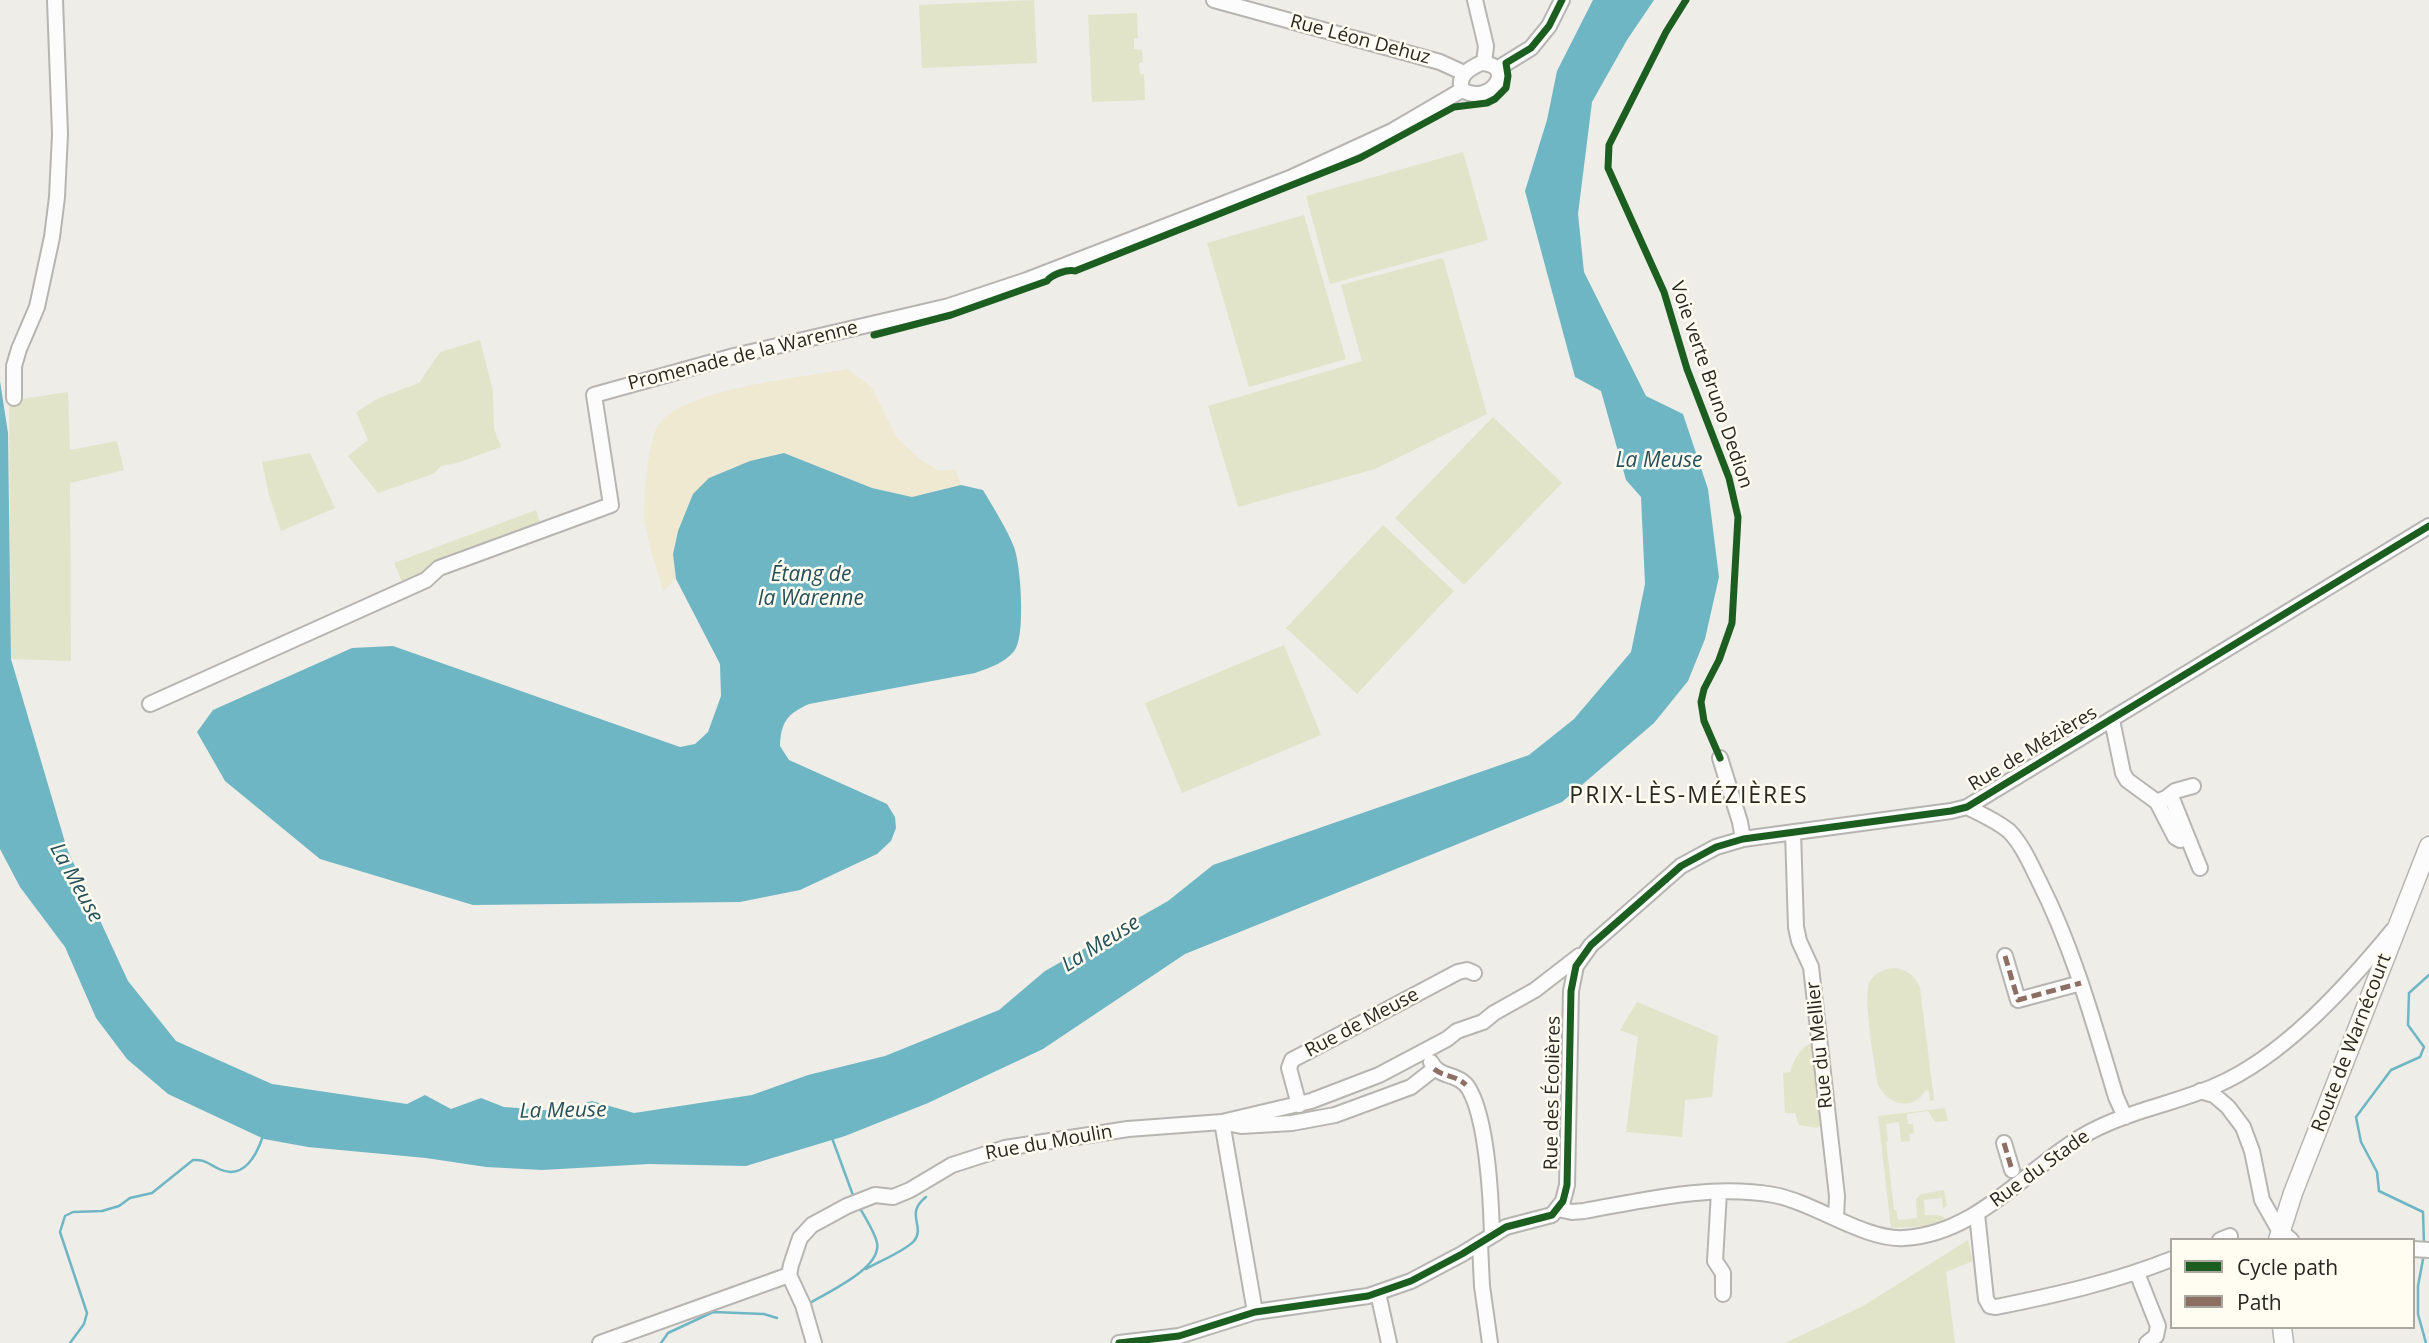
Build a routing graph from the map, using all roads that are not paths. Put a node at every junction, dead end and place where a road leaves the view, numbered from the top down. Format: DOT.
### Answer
graph roads {
  1 [pos="55,0"];
  2 [pos="1214,0"];
  3 [pos="1475,0"];
  4 [pos="1562,0"];
  5 [pos="1491,66"];
  6 [pos="1464,73"];
  7 [pos="1462,90"];
  8 [pos="15,398"];
  9 [pos="2429,526"];
  10 [pos="150,704"];
  11 [pos="2112,720"];
  12 [pos="1720,758"];
  13 [pos="2193,786"];
  14 [pos="2162,800"];
  15 [pos="1967,807"];
  16 [pos="1793,832"];
  17 [pos="1743,839"];
  18 [pos="2429,846"];
  19 [pos="2200,868"];
  20 [pos="2399,924"];
  21 [pos="1584,952"];
  22 [pos="2005,956"];
  23 [pos="1474,973"];
  24 [pos="1550,979"];
  25 [pos="1572,983"];
  26 [pos="2081,983"];
  27 [pos="1535,990"];
  28 [pos="1426,1051"];
  29 [pos="1434,1069"];
  30 [pos="2199,1091"];
  31 [pos="1299,1105"];
  32 [pos="2125,1117"];
  33 [pos="1222,1122"];
  34 [pos="2004,1143"];
  35 [pos="2011,1170"];
  36 [pos="1719,1192"];
  37 [pos="1558,1209"];
  38 [pos="1977,1213"];
  39 [pos="1836,1218"];
  40 [pos="2283,1236"];
  41 [pos="1486,1240"];
  42 [pos="1462,1254"];
  43 [pos="2170,1260"];
  44 [pos="2137,1273"];
  45 [pos="789,1275"];
  46 [pos="1482,1286"];
  47 [pos="1378,1293"];
  48 [pos="1723,1294"];
  49 [pos="1255,1312"];
  50 [pos="600,1343"];
  51 [pos="814,1343"];
  52 [pos="1119,1343"];
  53 [pos="1389,1343"];
  54 [pos="1490,1343"];
  55 [pos="2147,1343"];
  1 -- 8 [label="street"];
  2 -- 6 [label="street, Rue Léon Dehuz"];
  3 -- 5 [label="street"];
  4 -- 5 [label="street"];
  5 -- 6 [label="street"];
  5 -- 7 [label="street"];
  6 -- 7 [label="street"];
  7 -- 10 [label="street, Promenade de la Warenne"];
  9 -- 11 [label="street, Rue de Mézières"];
  11 -- 14 [label="street"];
  11 -- 15 [label="street, Rue de Mézières"];
  12 -- 17 [label="street"];
  13 -- 14 [label="street"];
  14 -- 19 [label="street"];
  15 -- 16 [label="street, Rue de Mézières"];
  15 -- 26 [label="street"];
  16 -- 17 [label="street, Rue de Mézières"];
  16 -- 39 [label="street, Rue du Mellier"];
  17 -- 21 [label="street, Rue de Mézières"];
  18 -- 20 [label="main road, Route de Warnécourt"];
  20 -- 30 [label="street, Rue du Stade"];
  20 -- 40 [label="main road, Route de Warnécourt"];
  21 -- 24 [label="street, Rue du Moulin"];
  21 -- 25 [label="street, Rue de Mézières"];
  22 -- 26 [label="street"];
  23 -- 31 [label="street, Rue de Meuse"];
  24 -- 25 [label="street"];
  24 -- 27 [label="street, Rue du Moulin"];
  25 -- 27 [label="street"];
  25 -- 37 [label="street, Rue des Écolières"];
  26 -- 32 [label="street"];
  27 -- 28 [label="street, Rue du Moulin"];
  28 -- 29 [label="street"];
  28 -- 31 [label="street, Rue du Moulin"];
  29 -- 33 [label="street, Rue du Moulin"];
  29 -- 41 [label="street"];
  30 -- 32 [label="street, Rue du Stade"];
  30 -- 40 [label="street"];
  31 -- 33 [label="street, Rue du Moulin"];
  32 -- 38 [label="street, Rue du Stade"];
  33 -- 45 [label="street, Rue du Moulin"];
  33 -- 49 [label="street"];
  34 -- 35 [label="street"];
  36 -- 37 [label="street, Rue du Stade"];
  36 -- 39 [label="street, Rue du Stade"];
  36 -- 48 [label="street"];
  37 -- 41 [label="street, Rue du Stade"];
  38 -- 39 [label="street, Rue du Stade"];
  38 -- 44 [label="street"];
  41 -- 42 [label="street, Rue du Stade"];
  41 -- 46 [label="street"];
  42 -- 46 [label="street"];
  42 -- 47 [label="street, Rue du Stade"];
  43 -- 44 [label="street"];
  44 -- 55 [label="street"];
  45 -- 50 [label="street"];
  45 -- 51 [label="street"];
  46 -- 54 [label="street"];
  47 -- 49 [label="street, Rue du Stade"];
  47 -- 53 [label="street"];
  49 -- 52 [label="street, Rue du Stade"];
}
